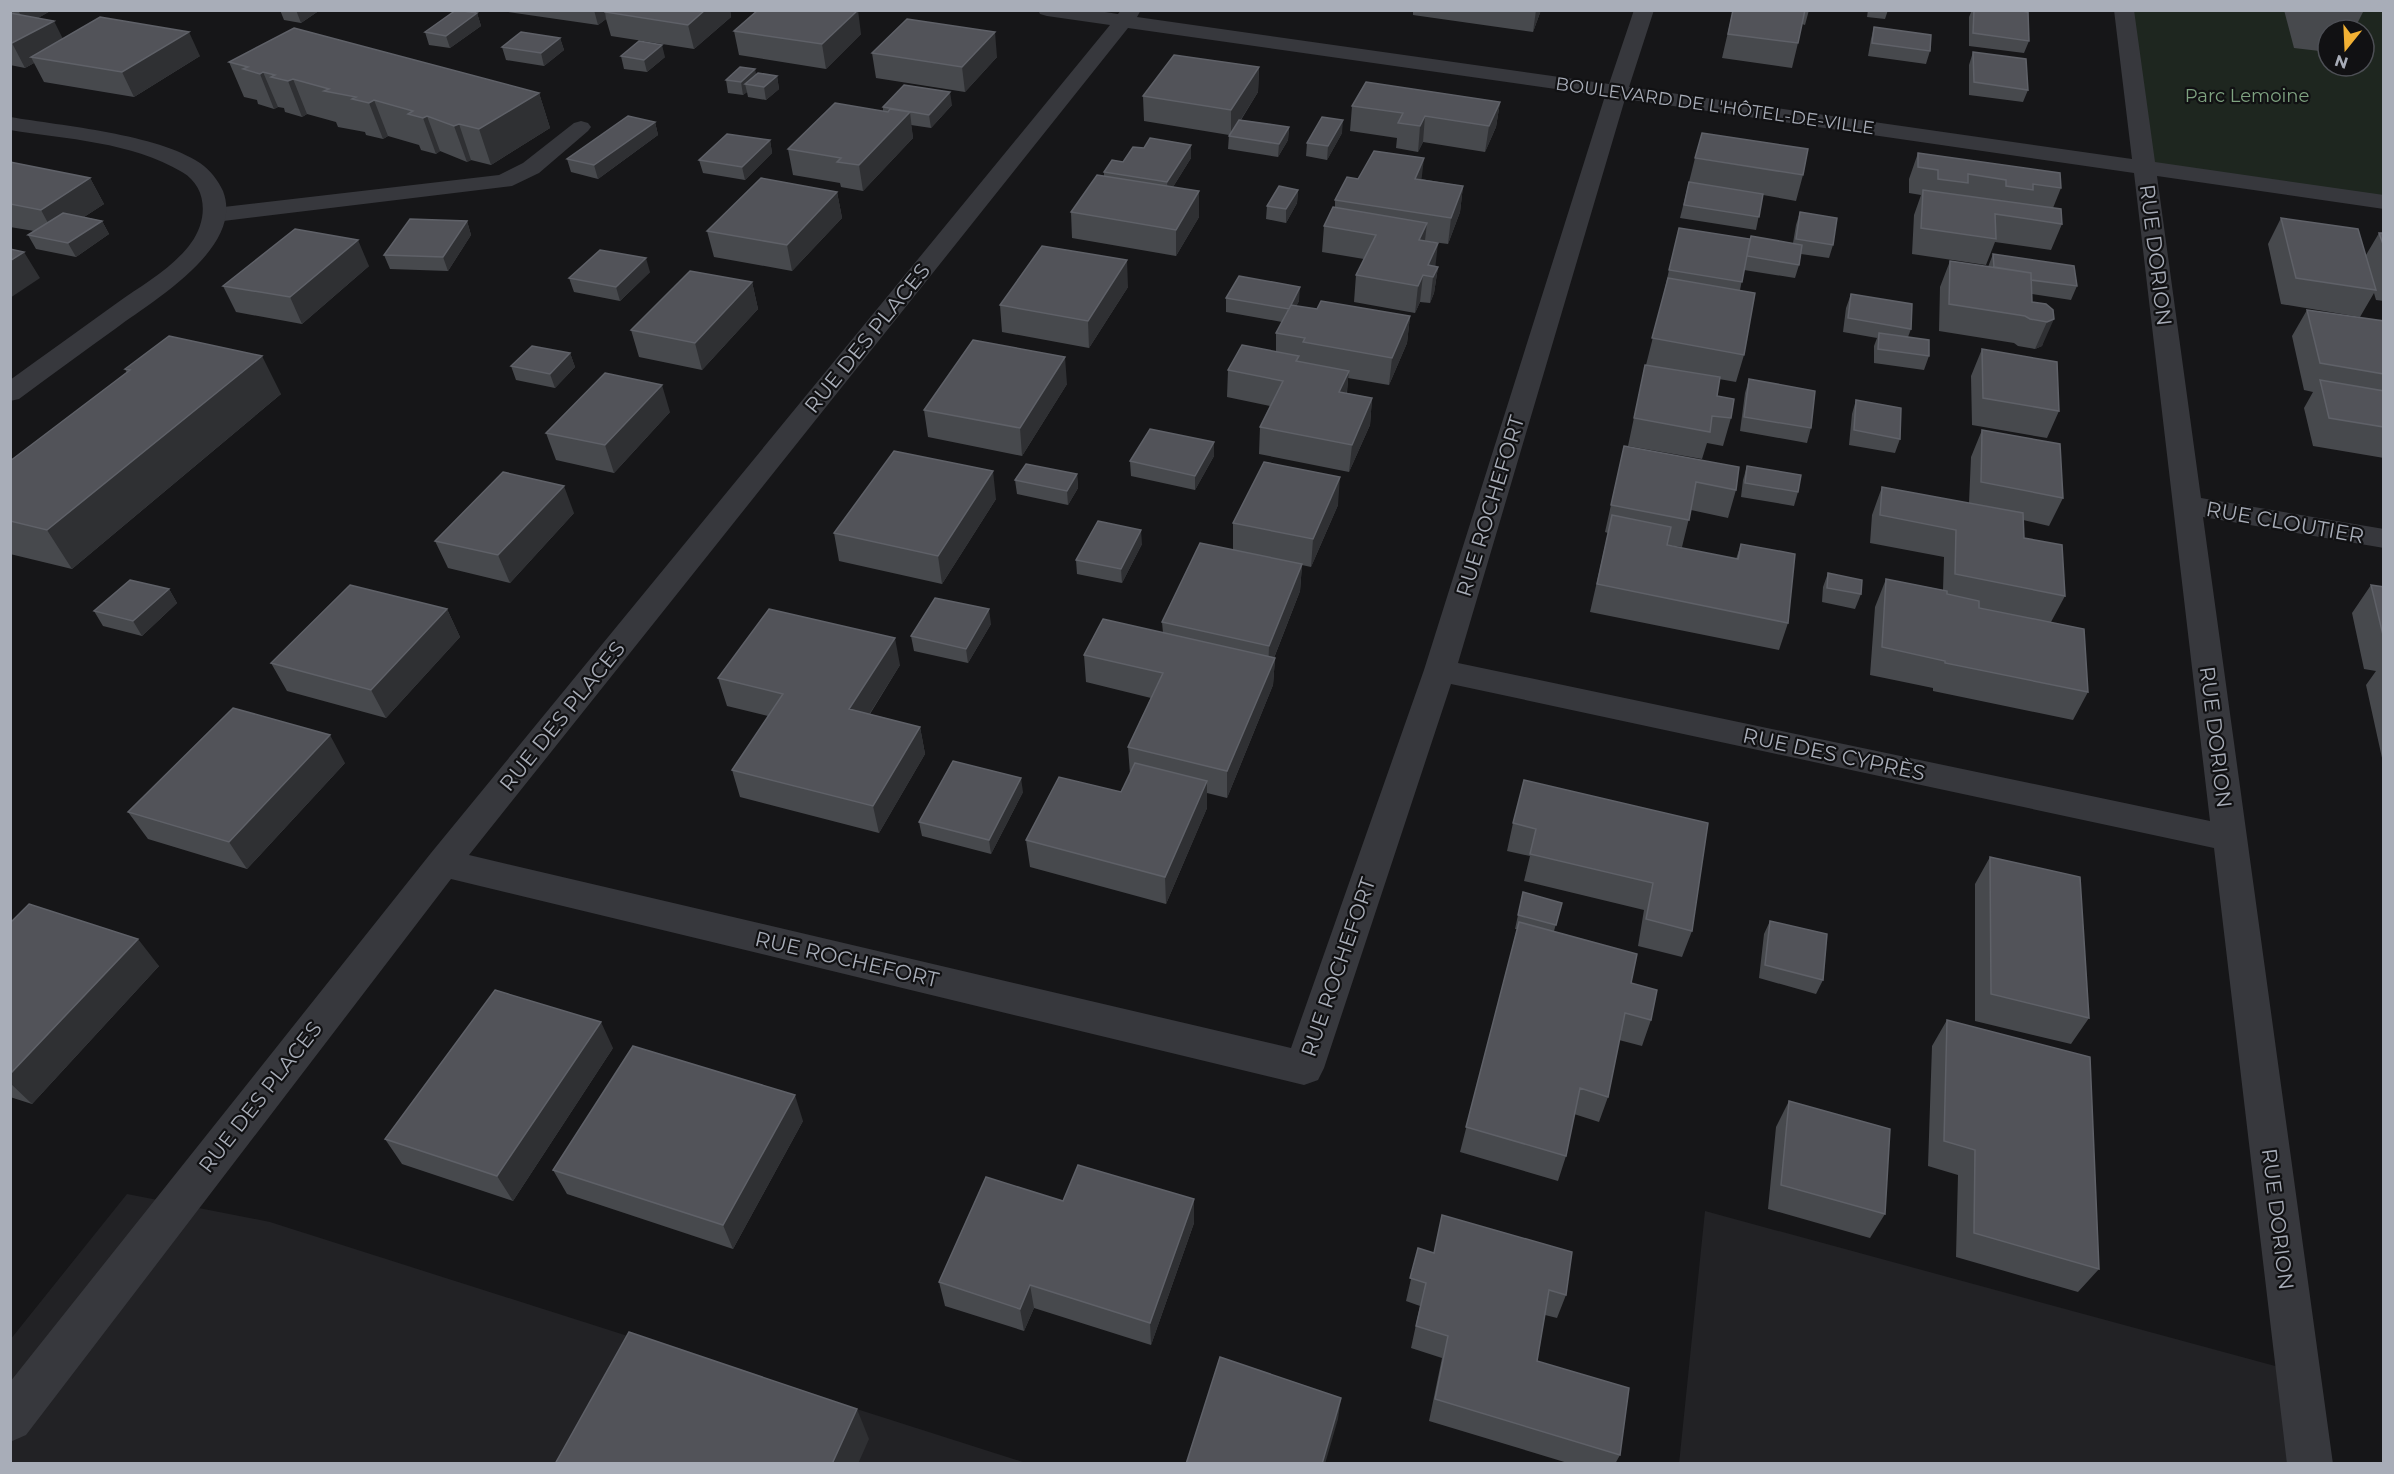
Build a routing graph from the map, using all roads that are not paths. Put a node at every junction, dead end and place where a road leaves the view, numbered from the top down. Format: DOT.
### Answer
graph roads {
  1 [pos="1047,10"];
  2 [pos="1644,10"];
  3 [pos="2124,10"];
  4 [pos="1127,16"];
  5 [pos="1617,92"];
  6 [pos="10,123"];
  7 [pos="581,127"];
  8 [pos="2145,167"];
  9 [pos="2384,202"];
  10 [pos="216,215"];
  11 [pos="10,393"];
  12 [pos="2187,505"];
  13 [pos="2384,539"];
  14 [pos="1440,670"];
  15 [pos="2229,838"];
  16 [pos="443,863"];
  17 [pos="10,1419"];
  18 [pos="2310,1464"];
  1 -- 4 [label="street, BOULEVARD DE L'HÔTEL-DE-VILLE"];
  2 -- 5 [label="street, RUE ROCHEFORT"];
  3 -- 8 [label="street, RUE DORION"];
  4 -- 5 [label="street, BOULEVARD DE L'HÔTEL-DE-VILLE"];
  4 -- 16 [label="street, RUE DES PLACES"];
  5 -- 8 [label="street, BOULEVARD DE L'HÔTEL-DE-VILLE"];
  5 -- 14 [label="street, RUE ROCHEFORT"];
  6 -- 10 [label="street"];
  7 -- 10 [label="lane"];
  8 -- 9 [label="street, BOULEVARD DE L'HÔTEL-DE-VILLE"];
  8 -- 12 [label="street, RUE DORION"];
  10 -- 11 [label="street"];
  12 -- 13 [label="street, RUE CLOUTIER"];
  12 -- 15 [label="street, RUE DORION"];
  14 -- 15 [label="street, RUE DES CYPRÈS"];
  14 -- 16 [label="street, RUE ROCHEFORT"];
  15 -- 18 [label="street, RUE DORION"];
  16 -- 17 [label="street, RUE DES PLACES"];
}
